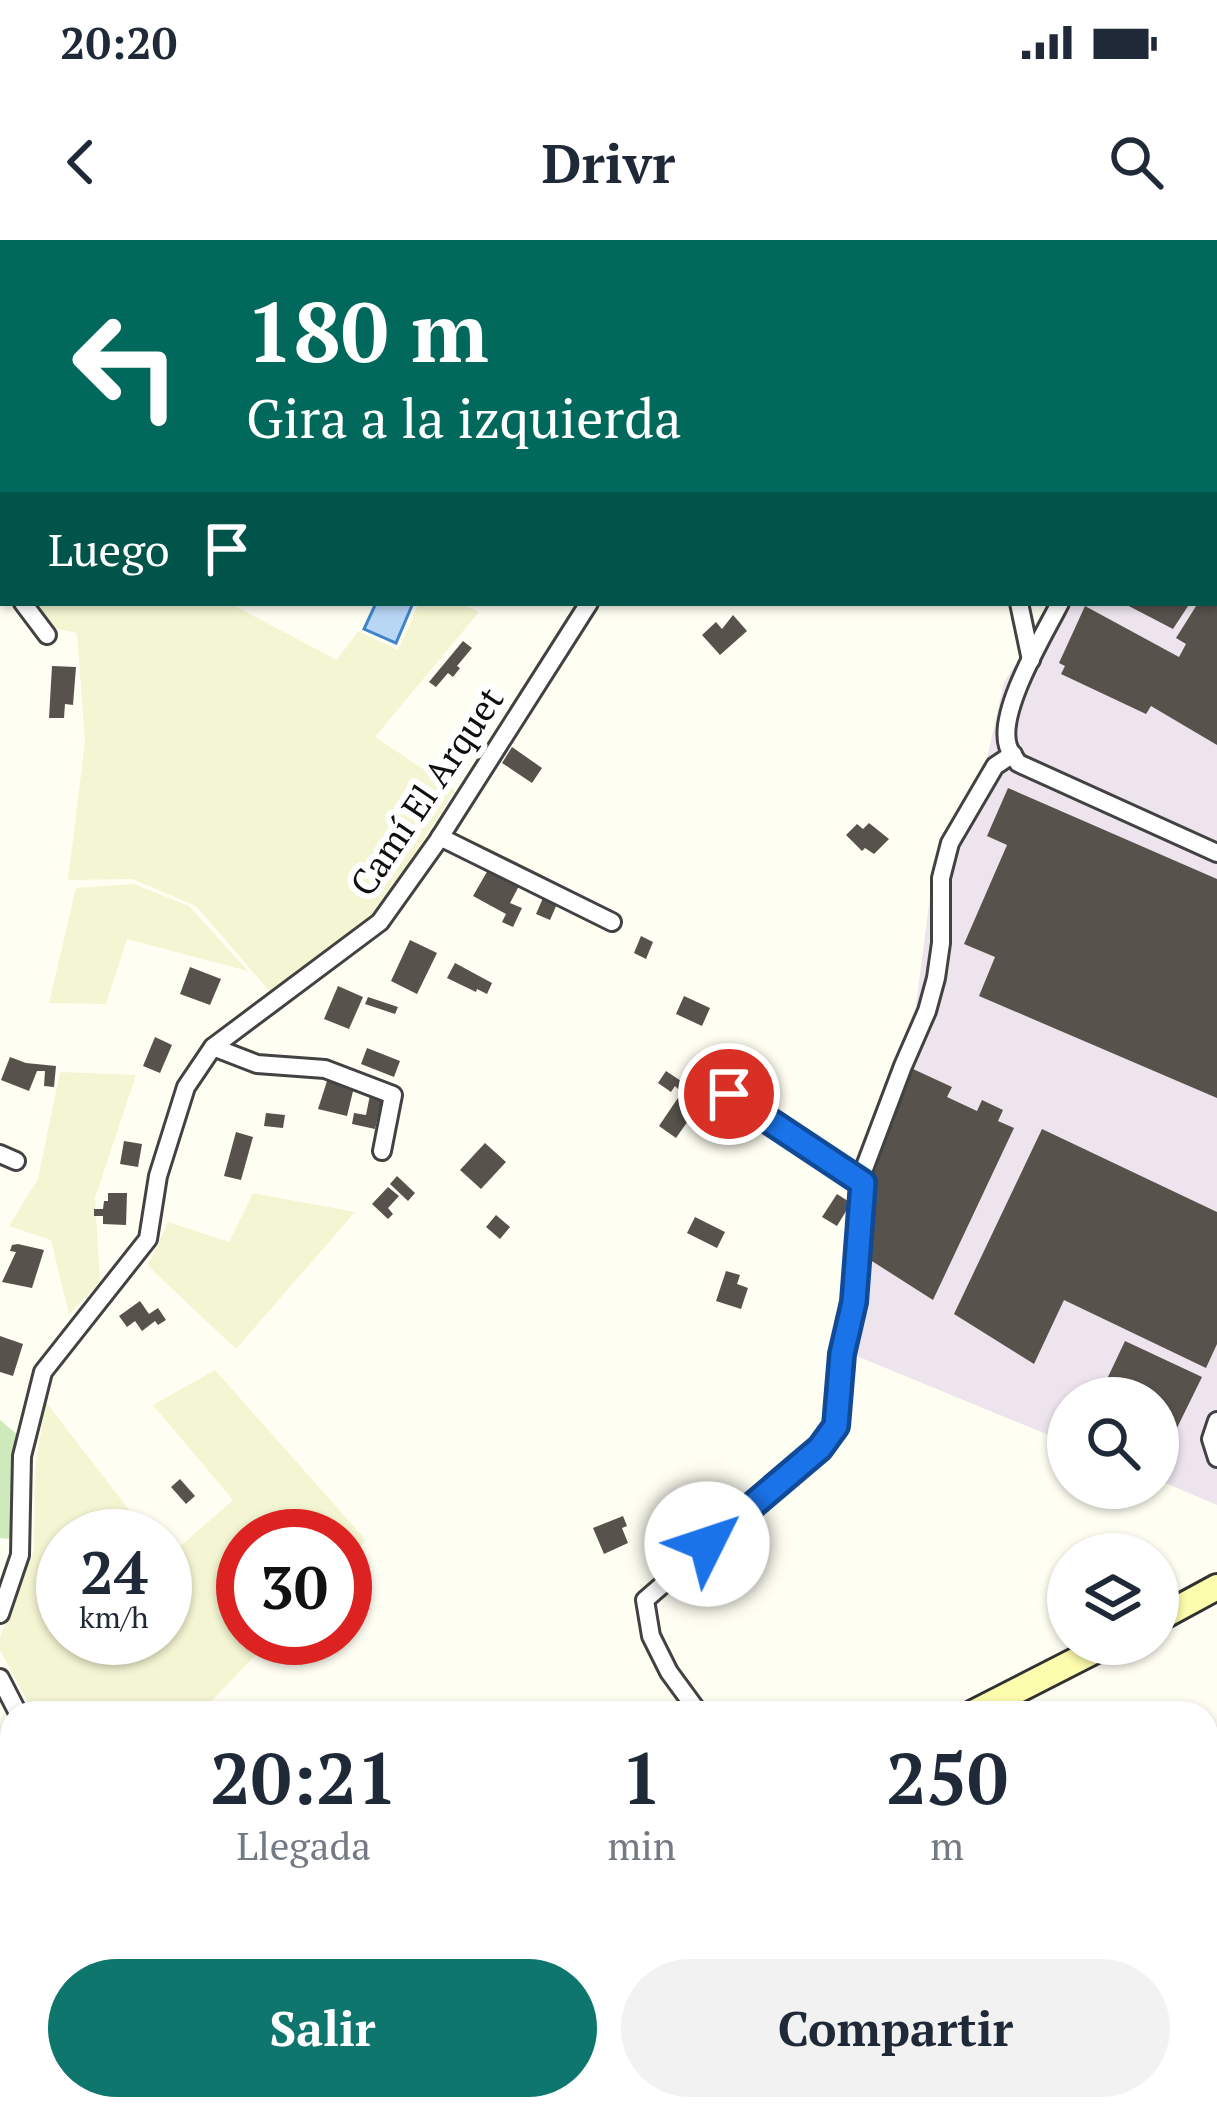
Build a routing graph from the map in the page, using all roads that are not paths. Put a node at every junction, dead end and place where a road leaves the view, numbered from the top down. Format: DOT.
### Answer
graph roads {
  1 [pos="25,606"];
  2 [pos="587,606"];
  3 [pos="1020,606"];
  4 [pos="1058,606"];
  5 [pos="47,635"];
  6 [pos="1031,661"];
  7 [pos="1013,754"];
  8 [pos="440,837"];
  9 [pos="1217,853"];
  10 [pos="612,922"];
  11 [pos="213,1047"];
  12 [pos="729,1094"];
  13 [pos="382,1151"];
  14 [pos="863,1183"];
  15 [pos="1217,1421"];
  16 [pos="1217,1458"];
  17 [pos="1217,1587"];
  18 [pos="1179,1608"];
  19 [pos="0,1614"];
  20 [pos="1067,1665"];
  21 [pos="690,1701"];
  22 [pos="996,1701"];
  1 -- 5 [label="street"];
  2 -- 8 [label="street, Camí El Arquet"];
  3 -- 6 [label="street"];
  4 -- 6 [label="street"];
  6 -- 7 [label="street"];
  7 -- 9 [label="street"];
  7 -- 14 [label="street"];
  8 -- 10 [label="street"];
  8 -- 11 [label="street, Camí El Arquet"];
  11 -- 13 [label="street"];
  11 -- 19 [label="street, Camí El Arquet"];
  12 -- 14 [label="street"];
  14 -- 21 [label="street"];
  15 -- 16 [label="street"];
  17 -- 18 [label="street"];
  20 -- 22 [label="street"];
}
